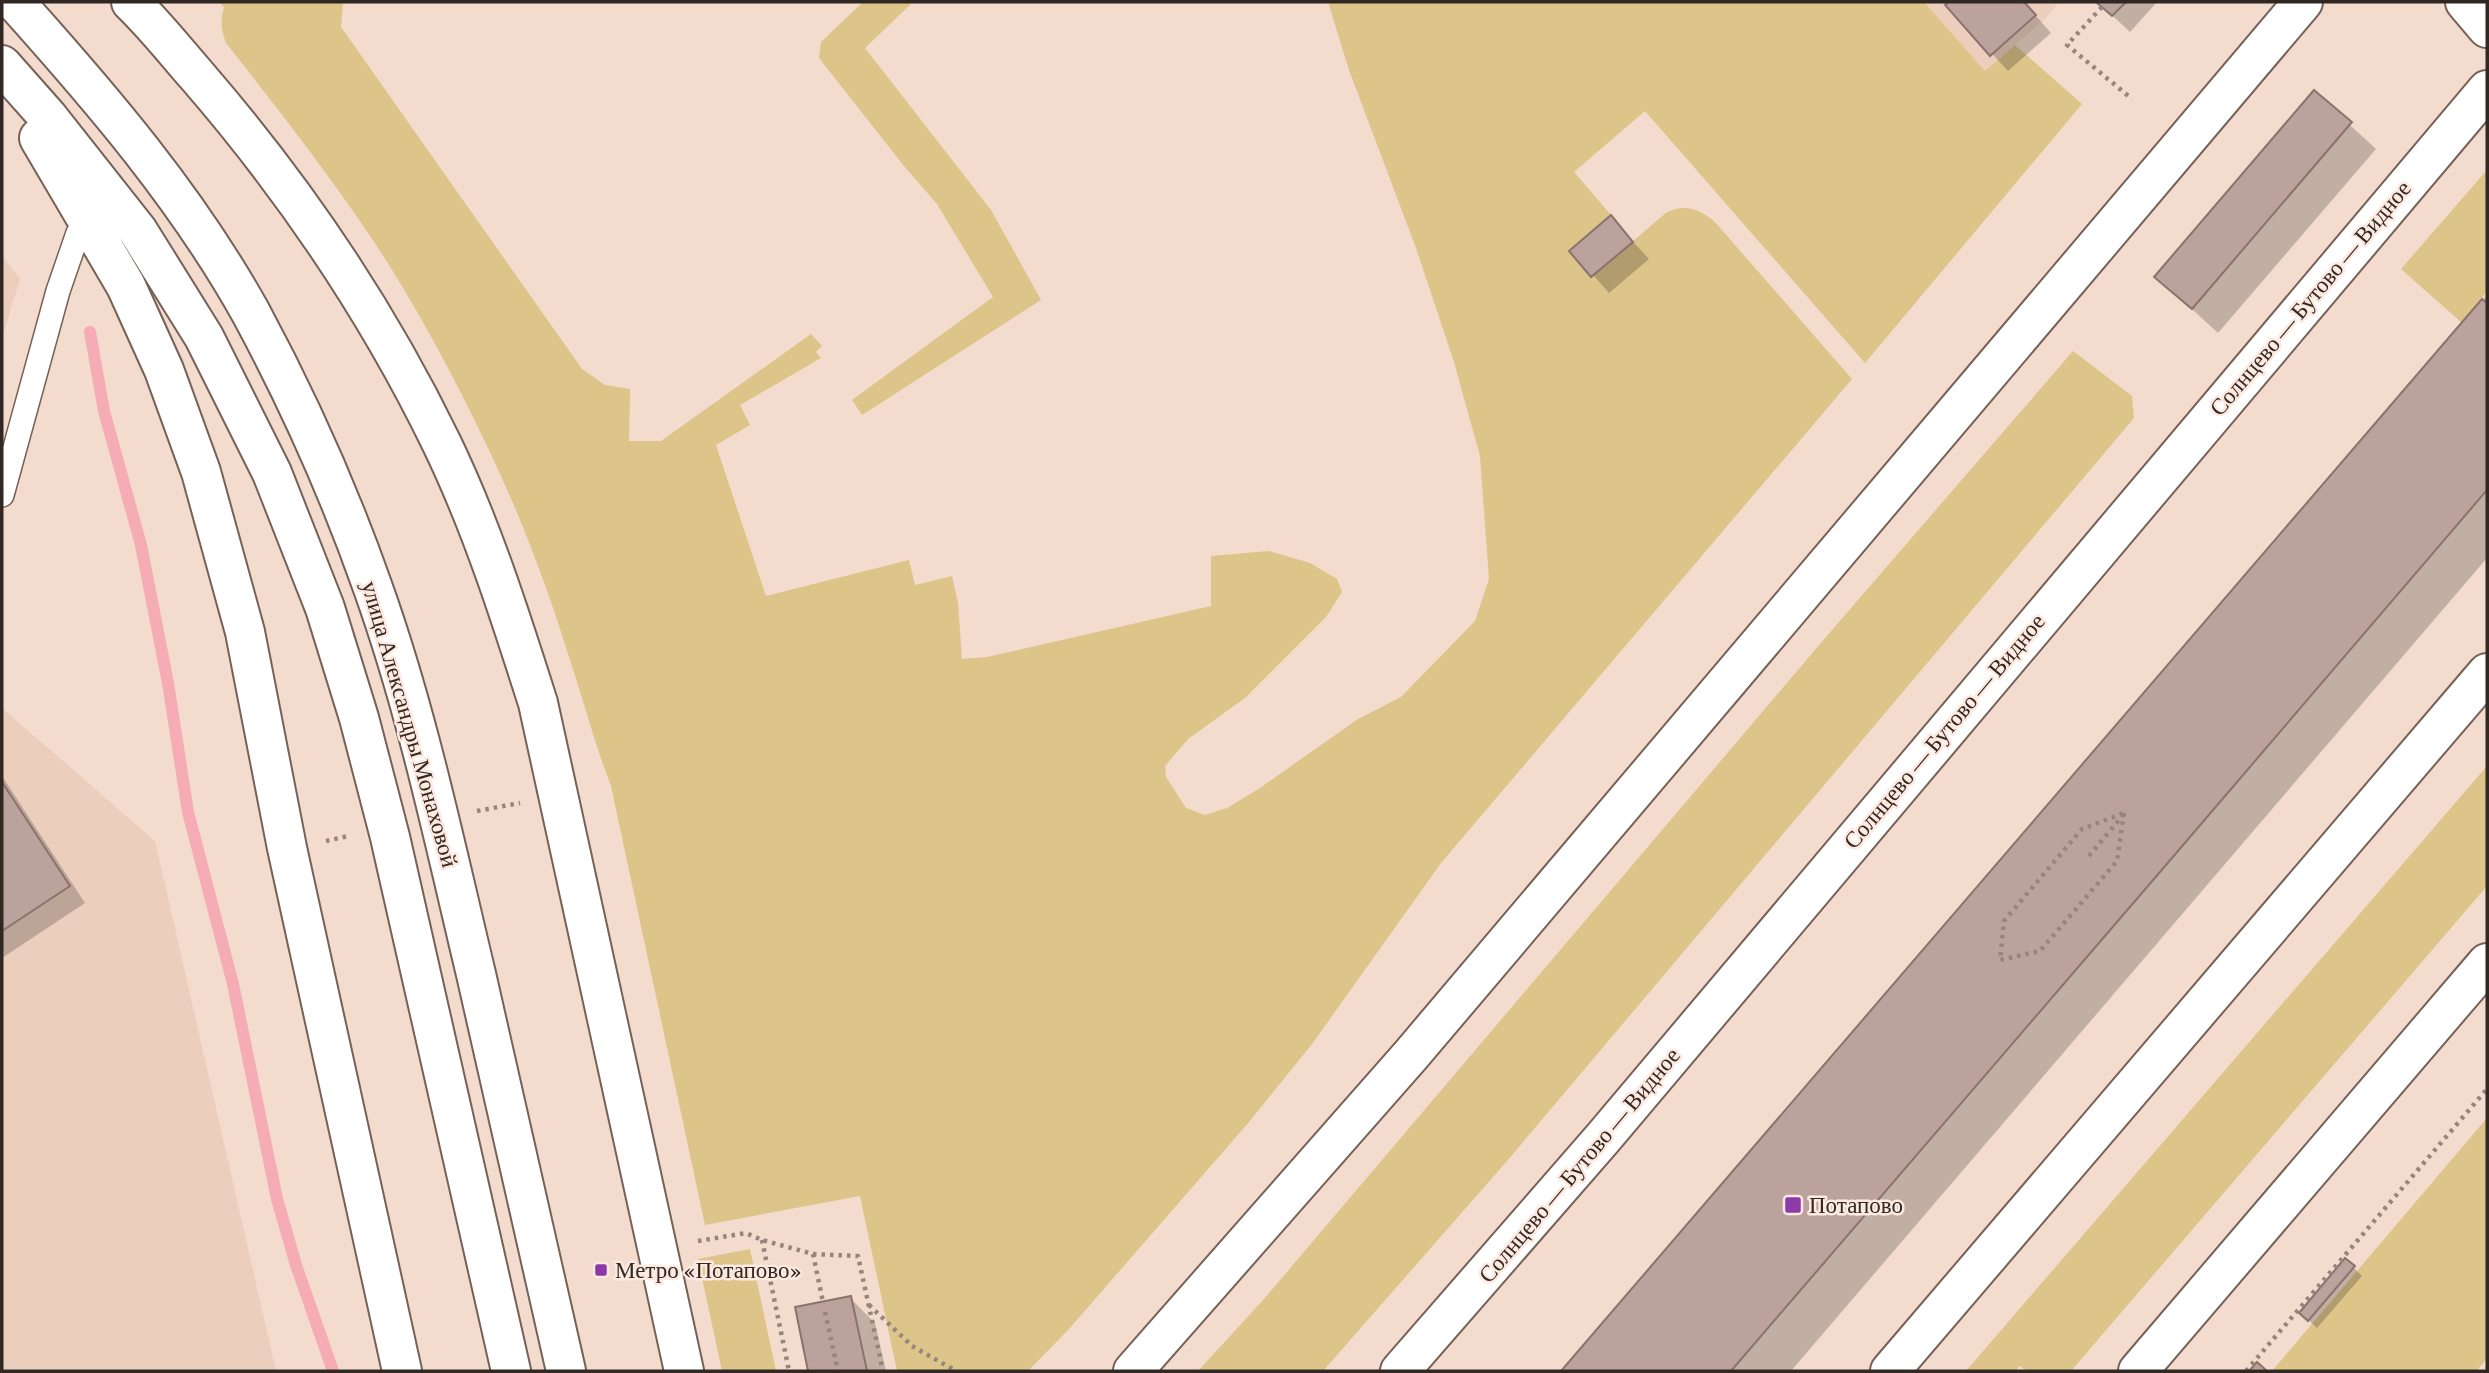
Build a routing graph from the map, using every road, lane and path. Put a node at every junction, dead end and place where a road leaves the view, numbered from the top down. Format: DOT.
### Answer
graph roads {
  1 [pos="15,2"];
  2 [pos="131,2"];
  3 [pos="2303,2"];
  4 [pos="2465,2"];
  5 [pos="2102,7"];
  6 [pos="2487,28"];
  7 [pos="2,65"];
  8 [pos="2,76"];
  9 [pos="2487,90"];
  10 [pos="2132,99"];
  11 [pos="102,211"];
  12 [pos="2,495"];
  13 [pos="2487,673"];
  14 [pos="2124,813"];
  15 [pos="2089,856"];
  16 [pos="2487,963"];
  17 [pos="2487,1089"];
  18 [pos="762,1240"];
  19 [pos="697,1241"];
  20 [pos="813,1254"];
  21 [pos="823,1302"];
  22 [pos="869,1304"];
  23 [pos="825,1312"];
  24 [pos="402,1371"];
  25 [pos="511,1371"];
  26 [pos="566,1371"];
  27 [pos="684,1371"];
  28 [pos="789,1371"];
  29 [pos="838,1371"];
  30 [pos="883,1371"];
  31 [pos="956,1371"];
  32 [pos="1133,1371"];
  33 [pos="1400,1371"];
  34 [pos="1890,1371"];
  35 [pos="2138,1371"];
  36 [pos="2246,1371"];
  1 -- 26 [label="main road, улица Александры Монаховой"];
  2 -- 27 [label="main road"];
  3 -- 32 [label="main road"];
  4 -- 6 [label="main road"];
  5 -- 10 [label="path"];
  7 -- 11 [label="main road, улица Александры Монаховой"];
  8 -- 11 [label="main road"];
  9 -- 33 [label="main road, Солнцево — Бутово — Видное"];
  11 -- 12 [label="lane"];
  11 -- 24 [label="main road"];
  11 -- 25 [label="main road, улица Александры Монаховой"];
  13 -- 34 [label="main road"];
  14 -- 14 [label="path"];
  14 -- 15 [label="path"];
  16 -- 35 [label="main road"];
  17 -- 36 [label="path"];
  18 -- 19 [label="path"];
  18 -- 20 [label="path"];
  18 -- 28 [label="path"];
  20 -- 21 [label="path"];
  20 -- 22 [label="path"];
  22 -- 30 [label="path"];
  22 -- 31 [label="path"];
  23 -- 29 [label="path"];
}
